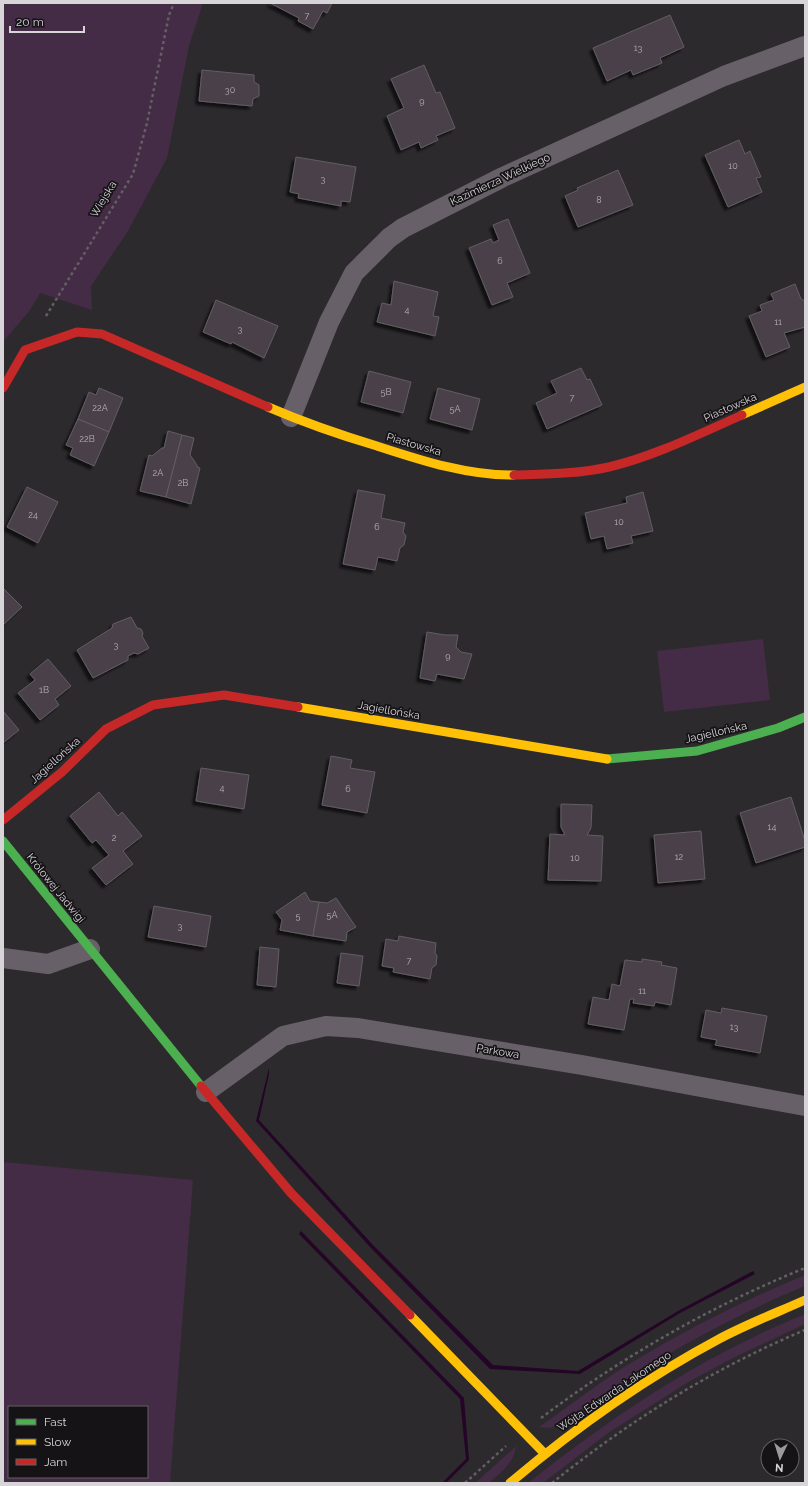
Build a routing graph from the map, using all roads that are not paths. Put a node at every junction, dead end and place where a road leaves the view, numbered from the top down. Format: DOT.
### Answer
graph roads {
  1 [pos="805,46"];
  2 [pos="805,387"];
  3 [pos="3,388"];
  4 [pos="291,417"];
  5 [pos="805,717"];
  6 [pos="3,820"];
  7 [pos="3,841"];
  8 [pos="90,949"];
  9 [pos="3,958"];
  10 [pos="206,1092"];
  11 [pos="805,1106"];
  12 [pos="805,1300"];
  13 [pos="544,1453"];
  14 [pos="510,1483"];
  1 -- 4 [label="street, Kazimierza Wielkiego"];
  2 -- 4 [label="street, Piastowska"];
  3 -- 4 [label="street, Piastowska"];
  5 -- 6 [label="street, Jagiellońska"];
  7 -- 8 [label="street, Królowej Jadwigi"];
  8 -- 9 [label="street"];
  8 -- 10 [label="street, Królowej Jadwigi"];
  10 -- 11 [label="street, Parkowa"];
  10 -- 13 [label="street, Królowej Jadwigi"];
  12 -- 13 [label="street, Wójta Edwarda Łakomego"];
  13 -- 14 [label="street, Wójta Edwarda Łakomego"];
}
